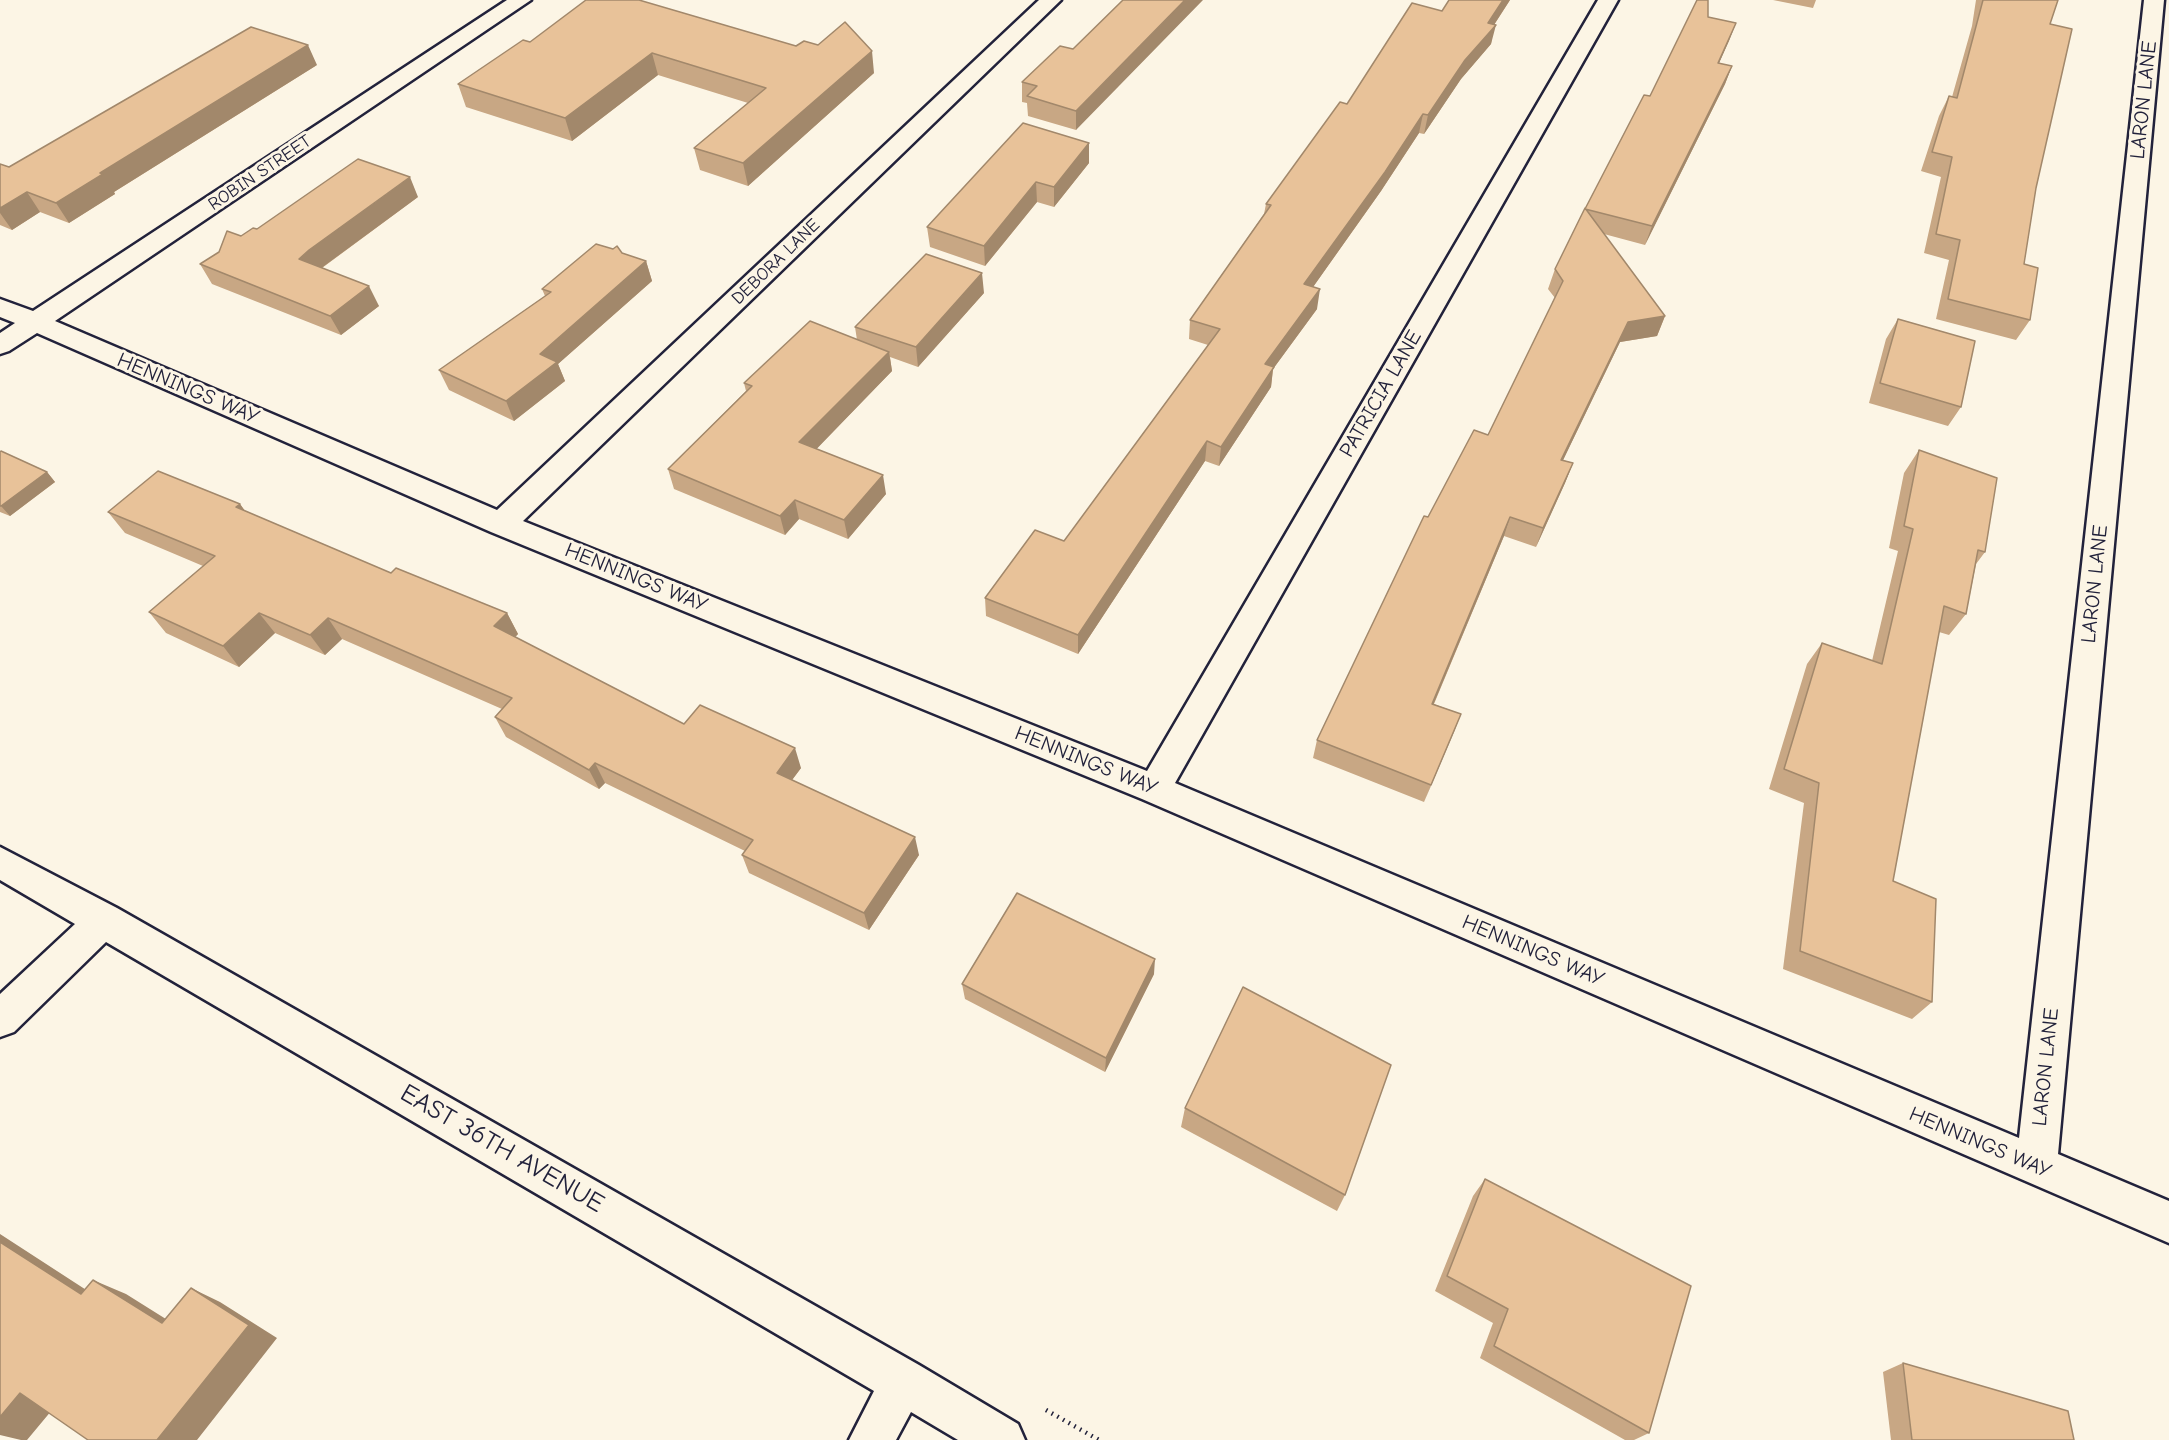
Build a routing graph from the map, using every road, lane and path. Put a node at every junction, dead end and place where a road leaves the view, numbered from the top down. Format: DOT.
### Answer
graph roads {
  1 [pos="521,0"];
  2 [pos="1051,0"];
  3 [pos="1608,0"];
  4 [pos="2154,0"];
  5 [pos="0,308"];
  6 [pos="35,322"];
  7 [pos="0,345"];
  8 [pos="501,524"];
  9 [pos="1154,789"];
  10 [pos="0,862"];
  11 [pos="104,920"];
  12 [pos="0,1019"];
  13 [pos="2036,1167"];
  14 [pos="2169,1222"];
  15 [pos="903,1381"];
  16 [pos="872,1440"];
  17 [pos="1002,1440"];
  1 -- 6 [label="street, ROBIN STREET"];
  2 -- 8 [label="street, DEBORA LANE"];
  3 -- 9 [label="street, PATRICIA LANE"];
  4 -- 13 [label="street, LARON LANE"];
  5 -- 6 [label="street, HENNINGS WAY"];
  6 -- 7 [label="street, ROBIN STREET"];
  6 -- 8 [label="street, HENNINGS WAY"];
  8 -- 9 [label="street, HENNINGS WAY"];
  9 -- 13 [label="street, HENNINGS WAY"];
  10 -- 11 [label="street, EAST 36TH AVENUE"];
  11 -- 12 [label="street"];
  11 -- 15 [label="street, EAST 36TH AVENUE"];
  13 -- 14 [label="street, HENNINGS WAY"];
  15 -- 16 [label="street"];
  15 -- 17 [label="street, EAST 36TH AVENUE"];
}
